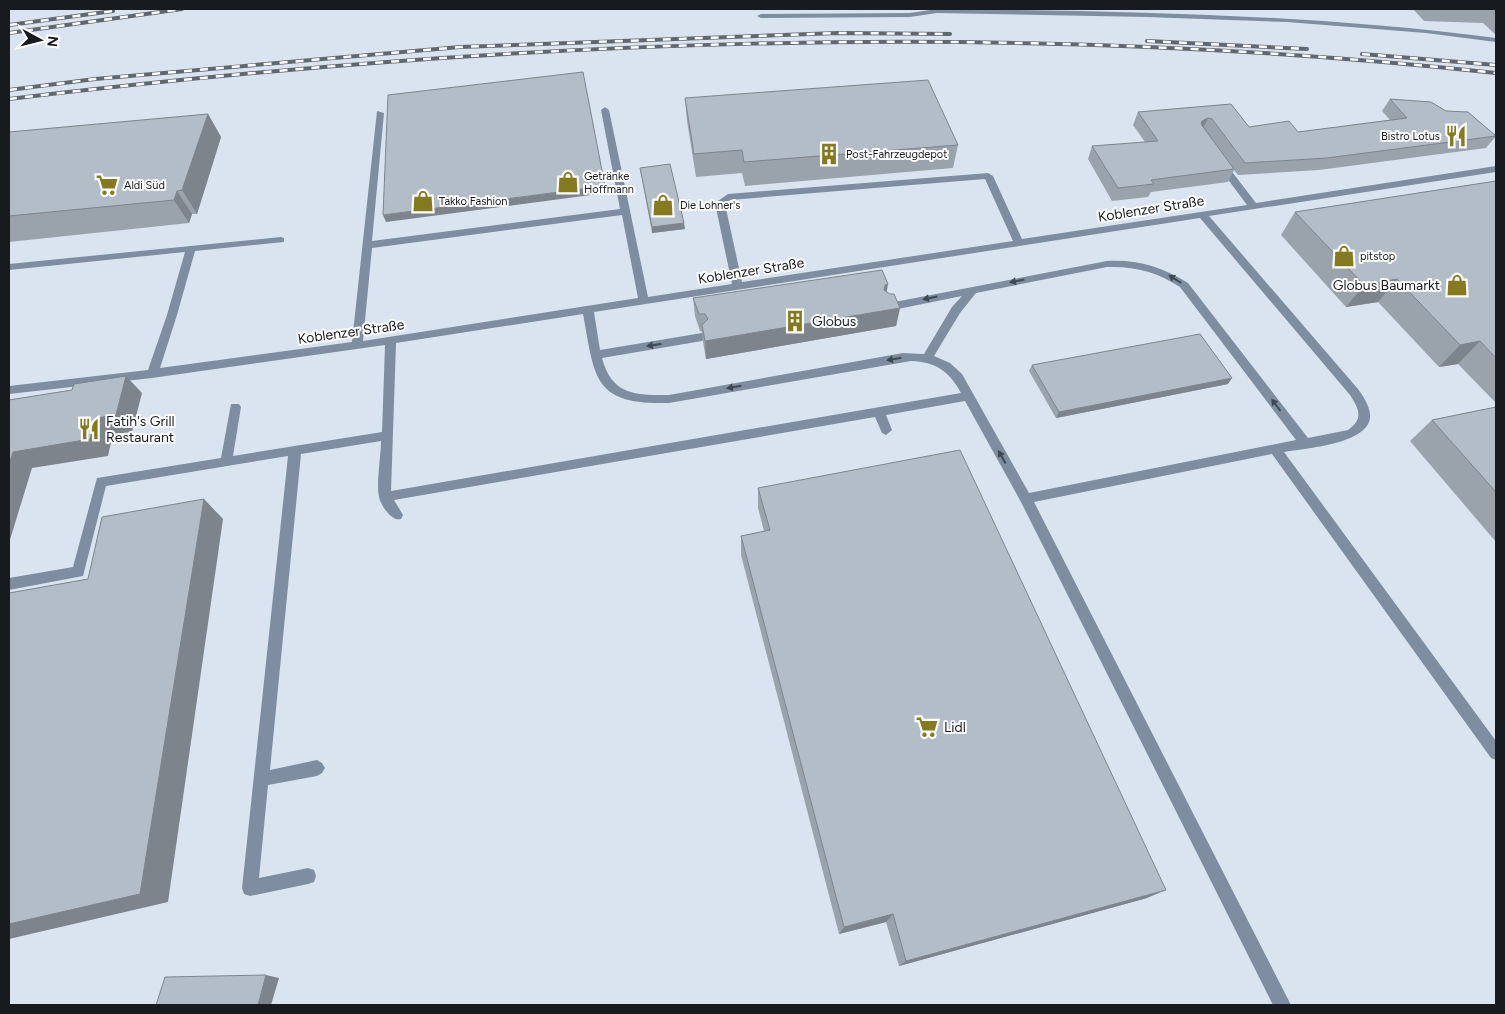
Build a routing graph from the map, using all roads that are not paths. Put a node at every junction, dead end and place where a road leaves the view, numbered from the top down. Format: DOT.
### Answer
graph roads {
  1 [pos="1092,11"];
  2 [pos="761,16"];
  3 [pos="1496,40"];
  4 [pos="605,110"];
  5 [pos="380,113"];
  6 [pos="1216,157"];
  7 [pos="1496,170"];
  8 [pos="1253,206"];
  9 [pos="627,211"];
  10 [pos="1203,215"];
  11 [pos="281,240"];
  12 [pos="1019,244"];
  13 [pos="367,245"];
  14 [pos="191,248"];
  15 [pos="9,267"];
  16 [pos="738,287"];
  17 [pos="973,290"];
  18 [pos="644,301"];
  19 [pos="888,307"];
  20 [pos="588,310"];
  21 [pos="702,337"];
  22 [pos="391,340"];
  23 [pos="357,345"];
  24 [pos="597,355"];
  25 [pos="928,357"];
  26 [pos="152,374"];
  27 [pos="9,390"];
  28 [pos="968,396"];
  29 [pos="235,407"];
  30 [pos="879,412"];
  31 [pos="886,430"];
  32 [pos="386,436"];
  33 [pos="1306,444"];
  34 [pos="1275,449"];
  35 [pos="295,451"];
  36 [pos="226,462"];
  37 [pos="385,497"];
  38 [pos="1026,499"];
  39 [pos="397,515"];
  40 [pos="9,584"];
  41 [pos="1496,753"];
  42 [pos="317,768"];
  43 [pos="262,779"];
  44 [pos="308,876"];
  45 [pos="1282,1005"];
  1 -- 2 [label="street"];
  1 -- 3 [label="street"];
  4 -- 9 [label="street"];
  5 -- 13 [label="street"];
  6 -- 8 [label="street"];
  7 -- 8 [label="street, Koblenzer Straße"];
  8 -- 10 [label="street, Koblenzer Straße"];
  9 -- 13 [label="street"];
  9 -- 18 [label="street"];
  10 -- 12 [label="street, Koblenzer Straße"];
  10 -- 33 [label="street"];
  11 -- 14 [label="street"];
  12 -- 16 [label="street, Koblenzer Straße"];
  12 -- 16 [label="street"];
  13 -- 23 [label="street"];
  14 -- 15 [label="street"];
  14 -- 26 [label="street"];
  16 -- 18 [label="street, Koblenzer Straße"];
  17 -- 19 [label="street, one-way"];
  17 -- 25 [label="street"];
  33 -- 17 [label="street, one-way"];
  18 -- 20 [label="street, Koblenzer Straße"];
  20 -- 22 [label="street, Koblenzer Straße"];
  20 -- 24 [label="street"];
  21 -- 24 [label="street, one-way"];
  22 -- 23 [label="street, Koblenzer Straße"];
  22 -- 32 [label="street"];
  23 -- 26 [label="street, Koblenzer Straße"];
  25 -- 24 [label="street, one-way"];
  25 -- 28 [label="street"];
  26 -- 27 [label="street, Koblenzer Straße"];
  28 -- 30 [label="street"];
  38 -- 28 [label="street, one-way"];
  29 -- 36 [label="street"];
  30 -- 31 [label="street"];
  30 -- 37 [label="street"];
  32 -- 35 [label="street"];
  32 -- 37 [label="street"];
  33 -- 34 [label="street"];
  34 -- 38 [label="street"];
  34 -- 41 [label="street"];
  35 -- 36 [label="street"];
  35 -- 43 [label="street"];
  36 -- 40 [label="street"];
  37 -- 39 [label="street"];
  38 -- 45 [label="street"];
  42 -- 43 [label="street"];
  43 -- 44 [label="street"];
}
